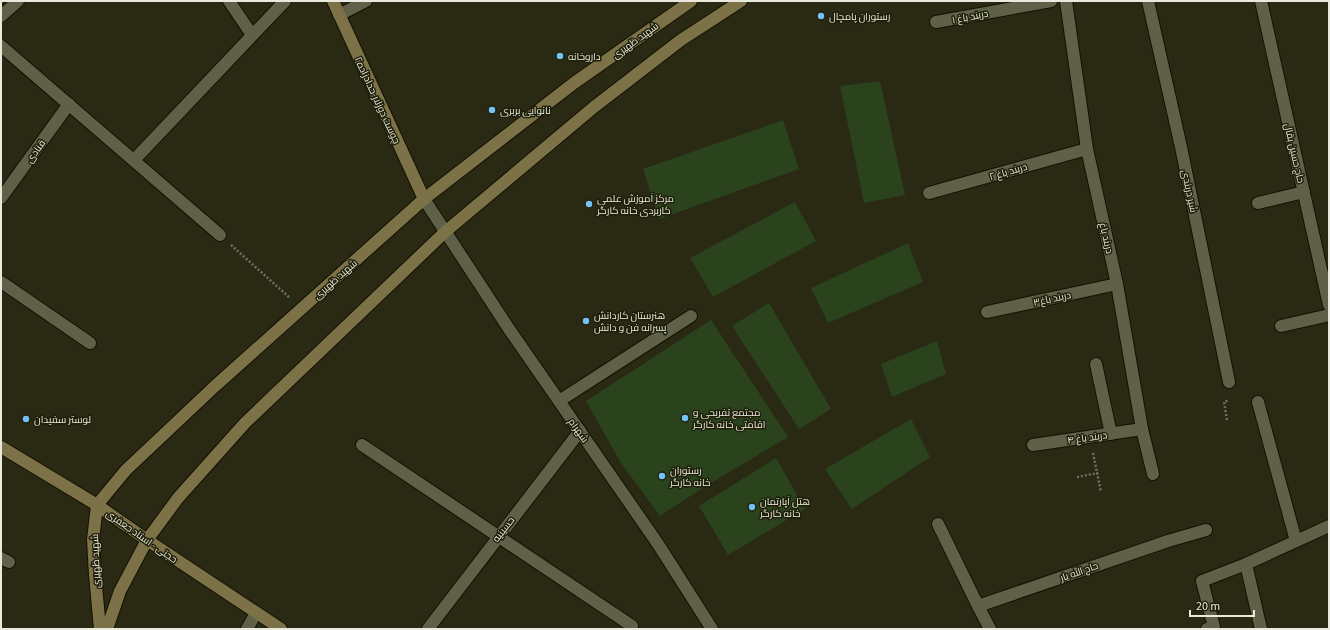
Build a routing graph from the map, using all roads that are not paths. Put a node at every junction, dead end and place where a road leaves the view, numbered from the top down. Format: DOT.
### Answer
graph roads {
  1 [pos="18,1"];
  2 [pos="229,1"];
  3 [pos="284,1"];
  4 [pos="333,1"];
  5 [pos="366,1"];
  6 [pos="691,1"];
  7 [pos="741,1"];
  8 [pos="1051,1"];
  9 [pos="1066,1"];
  10 [pos="1148,1"];
  11 [pos="1261,1"];
  12 [pos="339,15"];
  13 [pos="1,16"];
  14 [pos="936,22"];
  15 [pos="252,35"];
  16 [pos="1,46"];
  17 [pos="69,104"];
  18 [pos="1087,149"];
  19 [pos="134,160"];
  20 [pos="1304,192"];
  21 [pos="929,193"];
  22 [pos="1,198"];
  23 [pos="424,199"];
  24 [pos="1258,203"];
  25 [pos="445,232"];
  26 [pos="220,235"];
  27 [pos="1,282"];
  28 [pos="1117,284"];
  29 [pos="1329,305"];
  30 [pos="987,312"];
  31 [pos="1329,315"];
  32 [pos="692,316"];
  33 [pos="1281,326"];
  34 [pos="90,343"];
  35 [pos="1096,364"];
  36 [pos="1229,382"];
  37 [pos="559,401"];
  38 [pos="1258,402"];
  39 [pos="1142,429"];
  40 [pos="580,431"];
  41 [pos="1111,434"];
  42 [pos="362,445"];
  43 [pos="1033,445"];
  44 [pos="1,447"];
  45 [pos="1153,474"];
  46 [pos="97,505"];
  47 [pos="938,524"];
  48 [pos="1329,526"];
  49 [pos="1206,530"];
  50 [pos="498,536"];
  51 [pos="146,540"];
  52 [pos="1296,541"];
  53 [pos="1246,564"];
  54 [pos="978,606"];
  55 [pos="256,613"];
  56 [pos="632,626"];
  57 [pos="100,629"];
  58 [pos="107,629"];
  59 [pos="247,629"];
  60 [pos="280,629"];
  61 [pos="428,629"];
  62 [pos="712,629"];
  63 [pos="990,629"];
  64 [pos="1207,629"];
  65 [pos="1261,629"];
  1 -- 13 [label="street"];
  2 -- 15 [label="street"];
  3 -- 15 [label="street"];
  4 -- 12 [label="main road, چوست دوزلار-حدادزاده۲"];
  5 -- 12 [label="street"];
  6 -- 23 [label="main road, شهید ظهیری"];
  7 -- 25 [label="main road"];
  8 -- 14 [label="street, دربند باغ ۱"];
  9 -- 18 [label="street, دربند باغ"];
  10 -- 36 [label="street, شیر دربندی"];
  11 -- 20 [label="street, حاج حسین بقال"];
  12 -- 23 [label="main road, چوست دوزلار-حدادزاده۲"];
  15 -- 19 [label="street"];
  16 -- 17 [label="street"];
  17 -- 19 [label="street"];
  17 -- 22 [label="street, قنادی"];
  18 -- 21 [label="street, دربند باغ ۲"];
  18 -- 28 [label="street, دربند باغ"];
  19 -- 26 [label="street"];
  20 -- 24 [label="street"];
  20 -- 29 [label="street, حاج حسین بقال"];
  23 -- 25 [label="street, شهرام"];
  23 -- 46 [label="main road, شهید ظهیری"];
  25 -- 37 [label="street, شهرام"];
  25 -- 51 [label="main road"];
  27 -- 34 [label="street"];
  28 -- 30 [label="street, دربند باغ۳"];
  28 -- 39 [label="street, دربند باغ"];
  31 -- 33 [label="street"];
  32 -- 37 [label="street"];
  35 -- 41 [label="street"];
  37 -- 40 [label="street, شهرام"];
  38 -- 52 [label="street"];
  39 -- 41 [label="street, دربند باغ ۴"];
  39 -- 45 [label="street, دربند باغ"];
  40 -- 50 [label="street, حسینیه"];
  40 -- 62 [label="street, شهرام"];
  41 -- 43 [label="street, دربند باغ ۴"];
  42 -- 50 [label="street"];
  44 -- 46 [label="main road, حجتی - استاد جعفری"];
  46 -- 51 [label="main road, حجتی - استاد جعفری"];
  46 -- 57 [label="main road, شهید ظهیری"];
  47 -- 54 [label="street"];
  48 -- 52 [label="street"];
  49 -- 54 [label="street, حاج الله یار"];
  50 -- 56 [label="street"];
  50 -- 61 [label="street, حسینیه"];
  51 -- 55 [label="main road, حجتی - استاد جعفری"];
  51 -- 58 [label="main road"];
  52 -- 53 [label="street"];
  53 -- 64 [label="street"];
  53 -- 65 [label="street"];
  54 -- 63 [label="street"];
  55 -- 59 [label="street"];
  55 -- 60 [label="main road, حجتی - استاد جعفری"];
}
